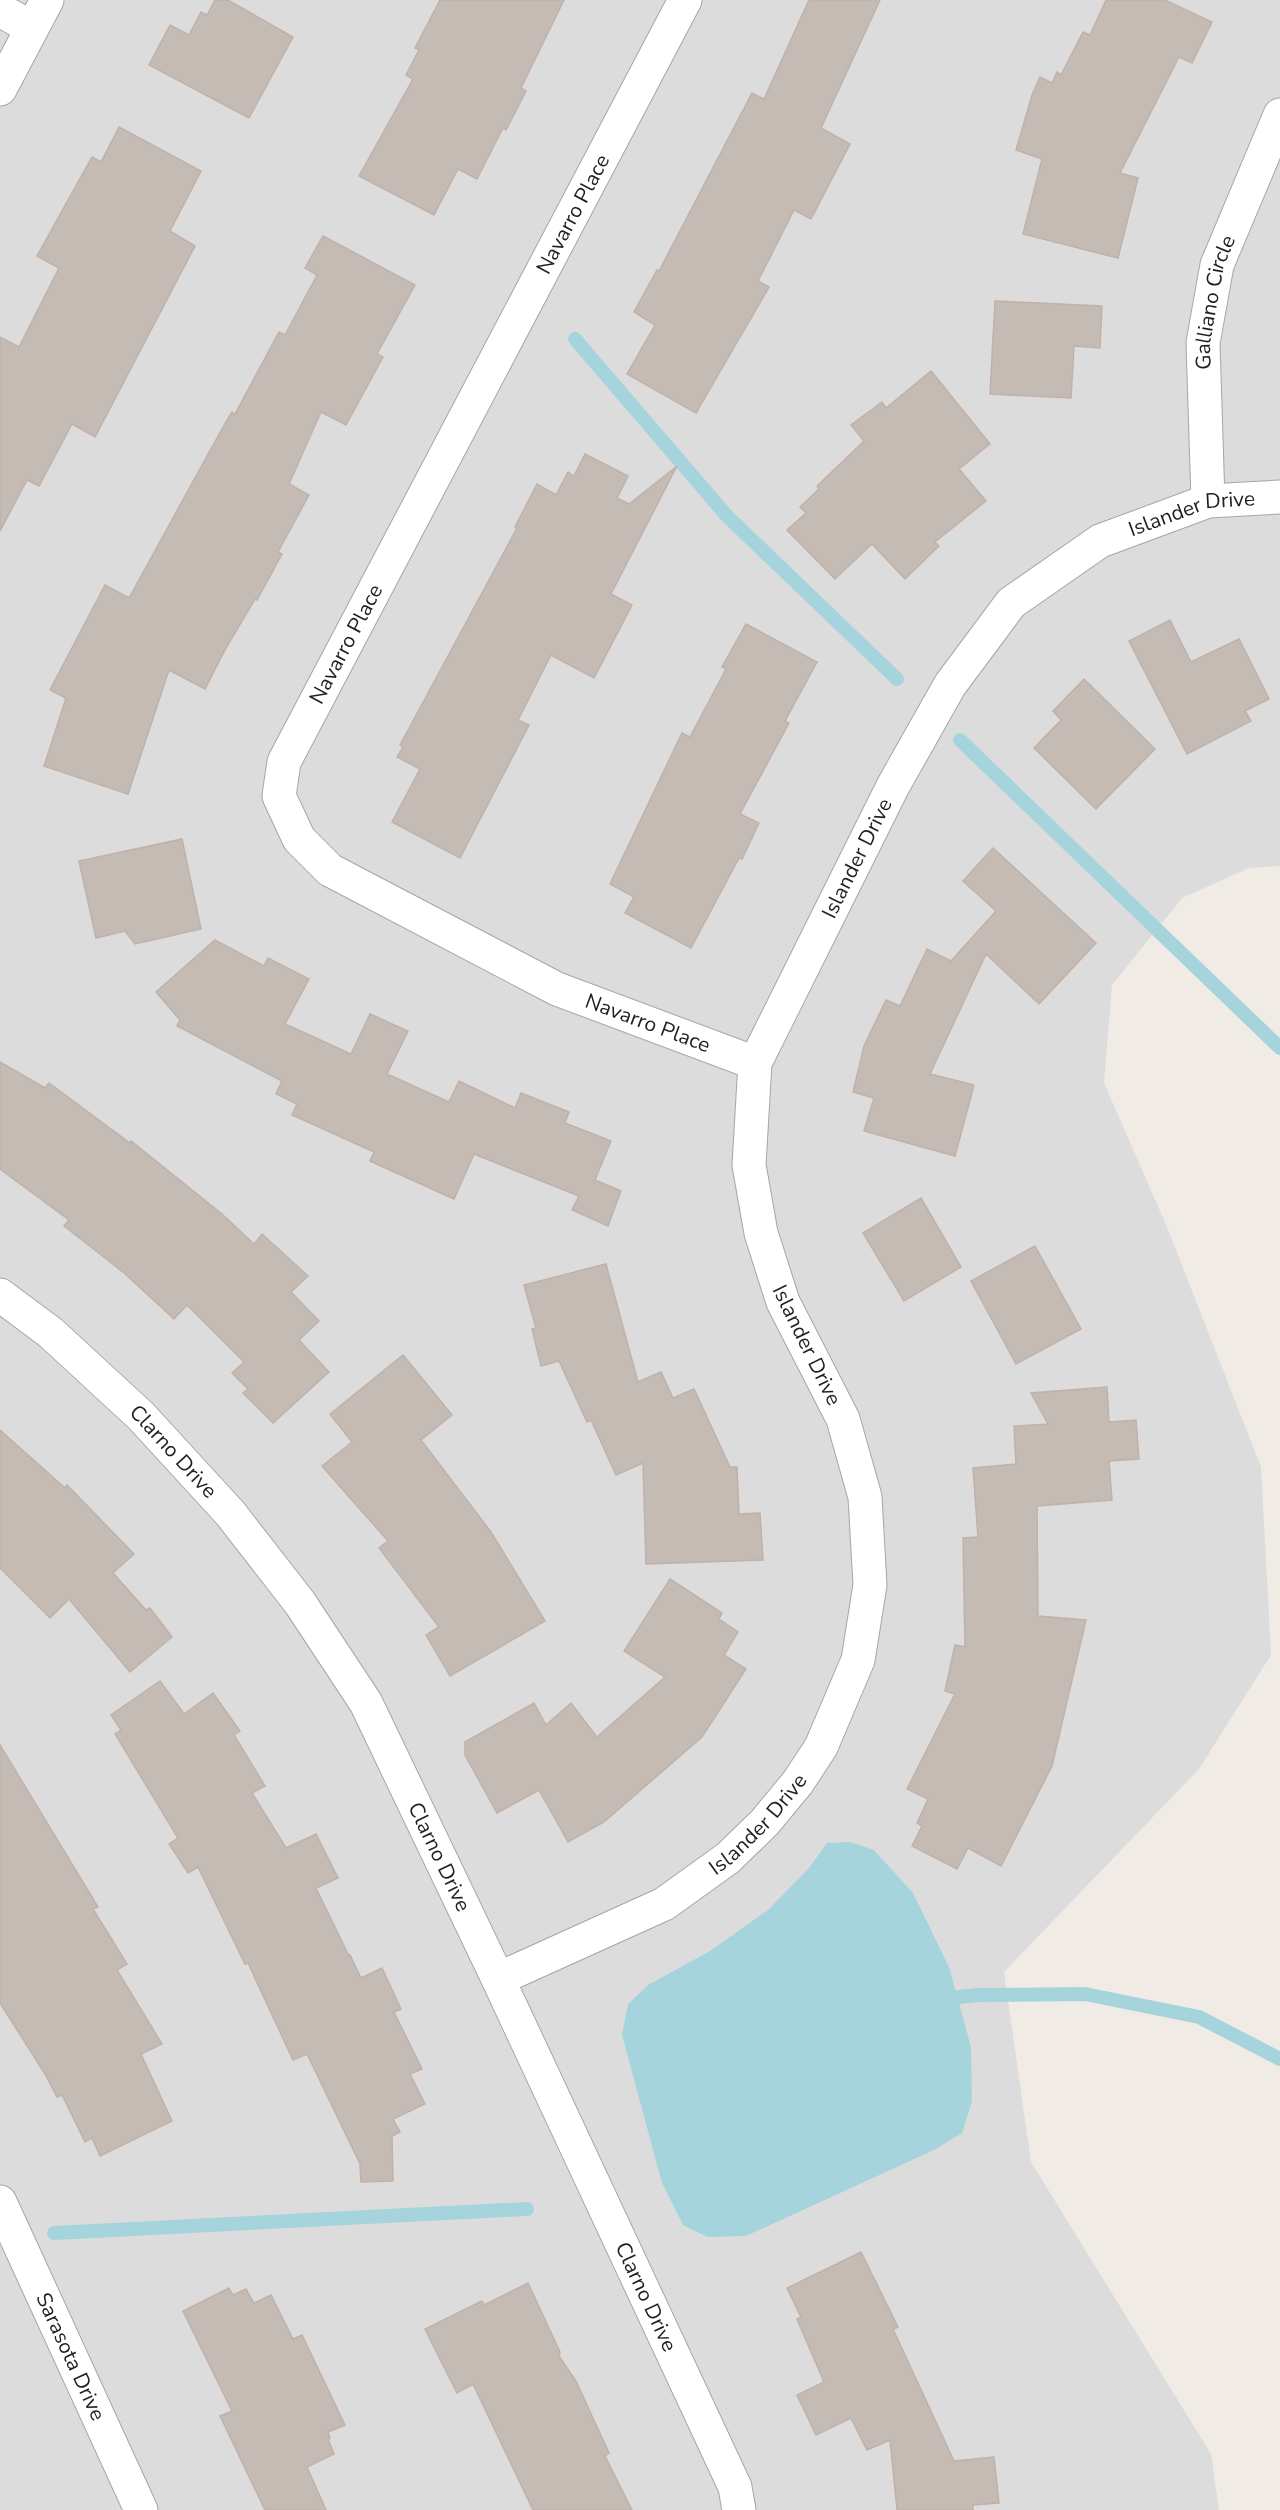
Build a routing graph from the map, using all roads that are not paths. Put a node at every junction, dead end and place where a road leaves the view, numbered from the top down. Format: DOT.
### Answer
graph roads {
  1 [pos="685,0"];
  2 [pos="0,10"];
  3 [pos="40,14"];
  4 [pos="0,89"];
  5 [pos="1280,115"];
  6 [pos="1280,497"];
  7 [pos="1208,501"];
  8 [pos="755,1064"];
  9 [pos="0,1295"];
  10 [pos="498,1979"];
  11 [pos="0,2202"];
  12 [pos="141,2510"];
  13 [pos="739,2510"];
  1 -- 8 [label="street, Navarro Place"];
  2 -- 3 [label="street"];
  3 -- 4 [label="street"];
  5 -- 7 [label="street, Galliano Circle"];
  6 -- 7 [label="street, Islander Drive"];
  7 -- 8 [label="street, Islander Drive"];
  8 -- 10 [label="street, Islander Drive"];
  9 -- 10 [label="street, Clarno Drive"];
  10 -- 13 [label="street, Clarno Drive"];
  11 -- 12 [label="street, Sarasota Drive"];
}
